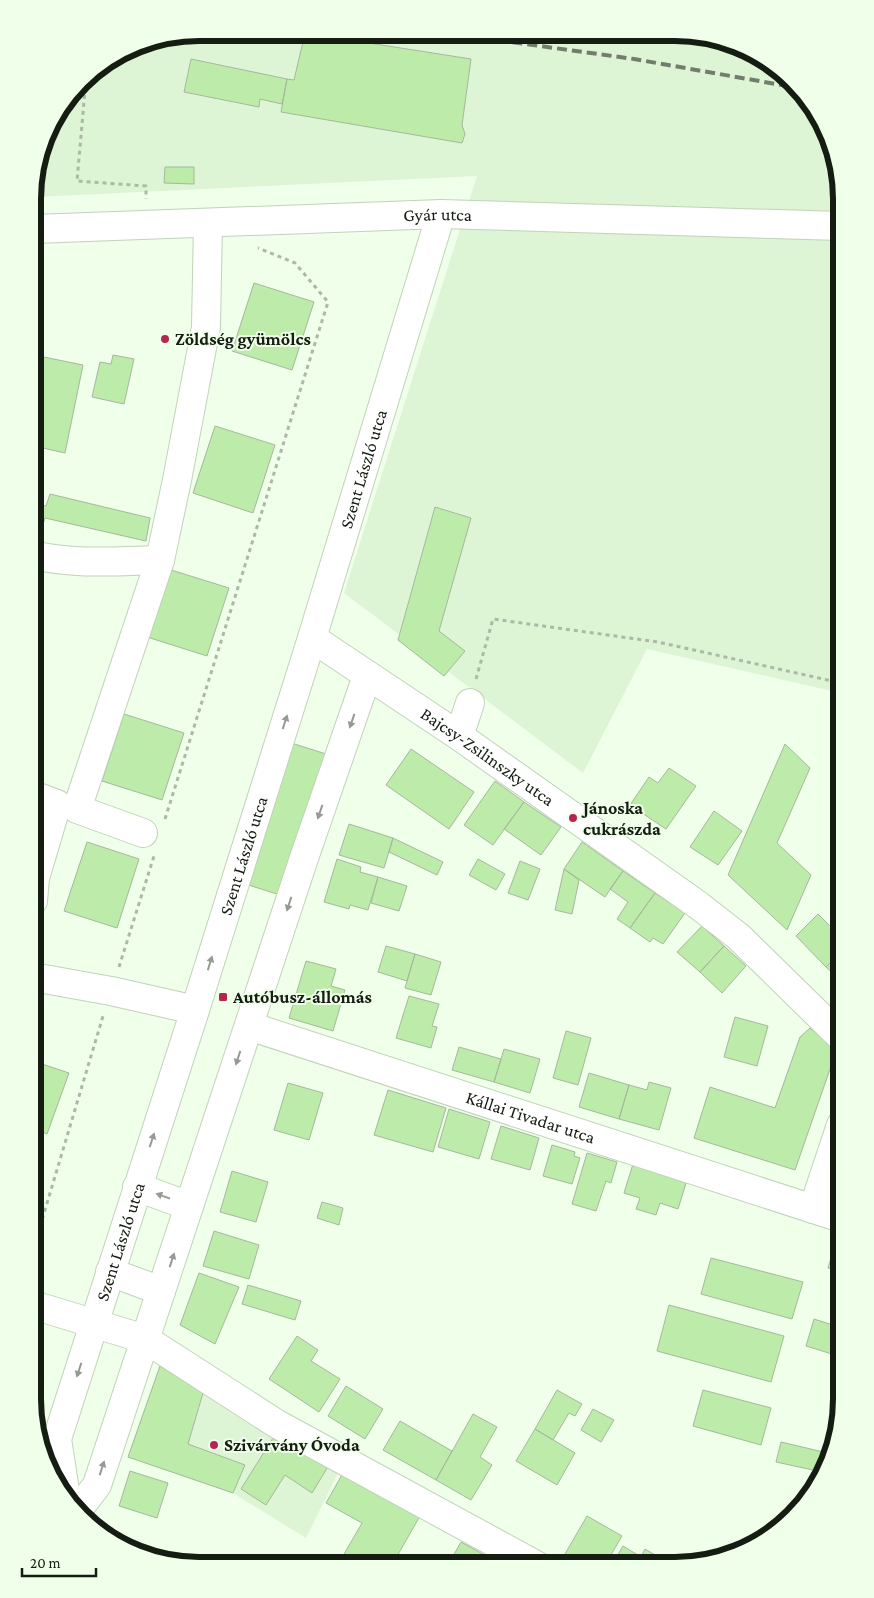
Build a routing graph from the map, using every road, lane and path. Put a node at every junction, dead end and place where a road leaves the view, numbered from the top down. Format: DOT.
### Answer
graph roads {
  1 [pos="85,91"];
  2 [pos="146,186"];
  3 [pos="441,214"];
  4 [pos="208,223"];
  5 [pos="833,226"];
  6 [pos="41,229"];
  7 [pos="258,248"];
  8 [pos="41,556"];
  9 [pos="160,560"];
  10 [pos="312,638"];
  11 [pos="368,676"];
  12 [pos="833,681"];
  13 [pos="470,703"];
  14 [pos="458,736"];
  15 [pos="56,803"];
  16 [pos="154,834"];
  17 [pos="41,860"];
  18 [pos="41,978"];
  19 [pos="111,991"];
  20 [pos="195,1010"];
  21 [pos="249,1026"];
  22 [pos="832,1028"];
  23 [pos="832,1152"];
  24 [pos="137,1187"];
  25 [pos="189,1206"];
  26 [pos="814,1209"];
  27 [pos="832,1215"];
  28 [pos="41,1223"];
  29 [pos="110,1272"];
  30 [pos="161,1291"];
  31 [pos="41,1307"];
  32 [pos="94,1324"];
  33 [pos="145,1339"];
  34 [pos="63,1477"];
  35 [pos="82,1504"];
  36 [pos="521,1557"];
  1 -- 2 [label="path"];
  3 -- 4 [label="street, Gyár utca"];
  3 -- 5 [label="street, Gyár utca"];
  3 -- 10 [label="street, Szent László utca"];
  4 -- 6 [label="street, Gyár utca"];
  4 -- 9 [label="street"];
  7 -- 16 [label="path"];
  8 -- 9 [label="street"];
  9 -- 15 [label="street"];
  10 -- 11 [label="street, Bajcsy-Zsilinszky utca"];
  20 -- 10 [label="street, Szent László utca, one-way"];
  11 -- 14 [label="street, Bajcsy-Zsilinszky utca"];
  11 -- 21 [label="street, one-way"];
  12 -- 13 [label="path"];
  13 -- 14 [label="street"];
  14 -- 22 [label="street, Bajcsy-Zsilinszky utca"];
  15 -- 16 [label="street"];
  15 -- 17 [label="street"];
  16 -- 19 [label="path"];
  18 -- 19 [label="street"];
  19 -- 20 [label="street"];
  19 -- 28 [label="path"];
  24 -- 20 [label="street, Szent László utca, one-way"];
  21 -- 25 [label="street, one-way"];
  21 -- 26 [label="street, Kállai Tivadar utca"];
  23 -- 26 [label="street"];
  25 -- 24 [label="street, one-way"];
  24 -- 29 [label="street, Szent László utca"];
  30 -- 25 [label="street, one-way"];
  26 -- 27 [label="street, Kállai Tivadar utca"];
  29 -- 30 [label="street"];
  29 -- 32 [label="street, Szent László utca"];
  30 -- 33 [label="street"];
  31 -- 32 [label="street"];
  32 -- 33 [label="street"];
  32 -- 34 [label="street, Szent László utca, one-way"];
  35 -- 33 [label="street, one-way"];
  33 -- 36 [label="street"];
}
